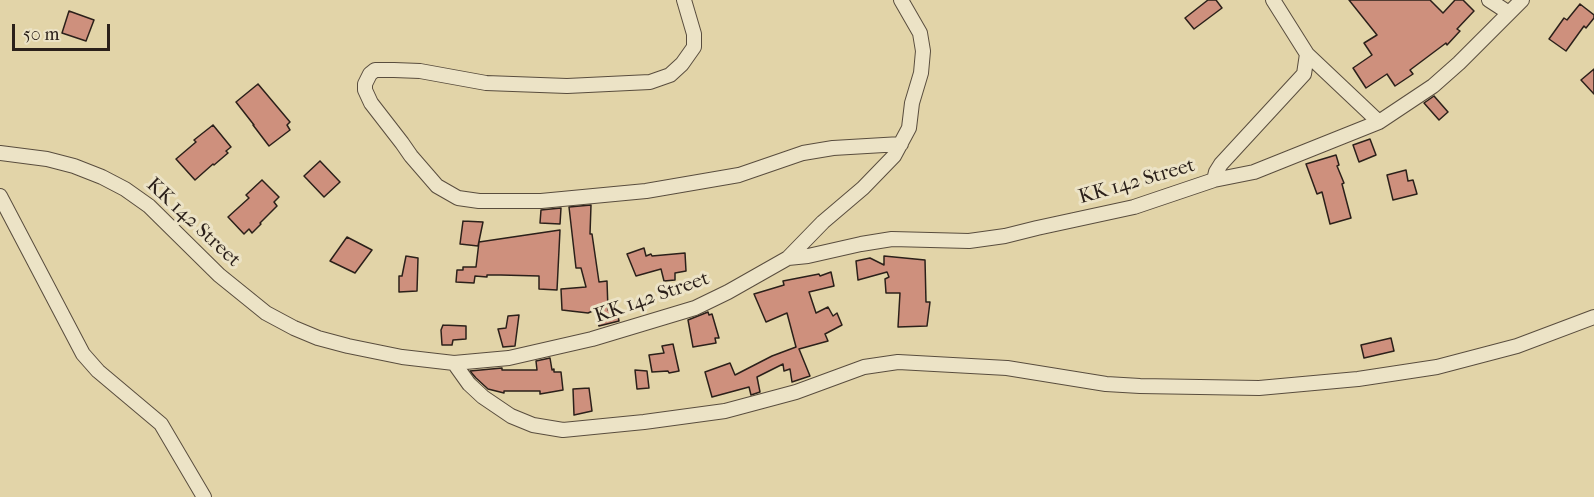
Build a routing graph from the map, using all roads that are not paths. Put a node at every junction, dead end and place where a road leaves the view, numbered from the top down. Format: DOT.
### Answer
graph roads {
  1 [pos="684,0"];
  2 [pos="901,0"];
  3 [pos="1273,0"];
  4 [pos="1489,0"];
  5 [pos="1522,0"];
  6 [pos="1509,13"];
  7 [pos="1308,54"];
  8 [pos="1379,122"];
  9 [pos="901,144"];
  10 [pos="0,153"];
  11 [pos="1214,180"];
  12 [pos="0,196"];
  13 [pos="788,258"];
  14 [pos="1594,317"];
  15 [pos="454,363"];
  16 [pos="204,497"];
  1 -- 9 [label="street"];
  2 -- 9 [label="street"];
  3 -- 7 [label="street"];
  4 -- 6 [label="street"];
  5 -- 6 [label="street, KK 142 Street"];
  6 -- 8 [label="street, KK 142 Street"];
  7 -- 8 [label="street"];
  7 -- 11 [label="street"];
  8 -- 11 [label="street, KK 142 Street"];
  9 -- 13 [label="street"];
  10 -- 15 [label="street, KK 142 Street"];
  11 -- 13 [label="street, KK 142 Street"];
  12 -- 16 [label="street"];
  13 -- 15 [label="street, KK 142 Street"];
  14 -- 15 [label="street"];
}
